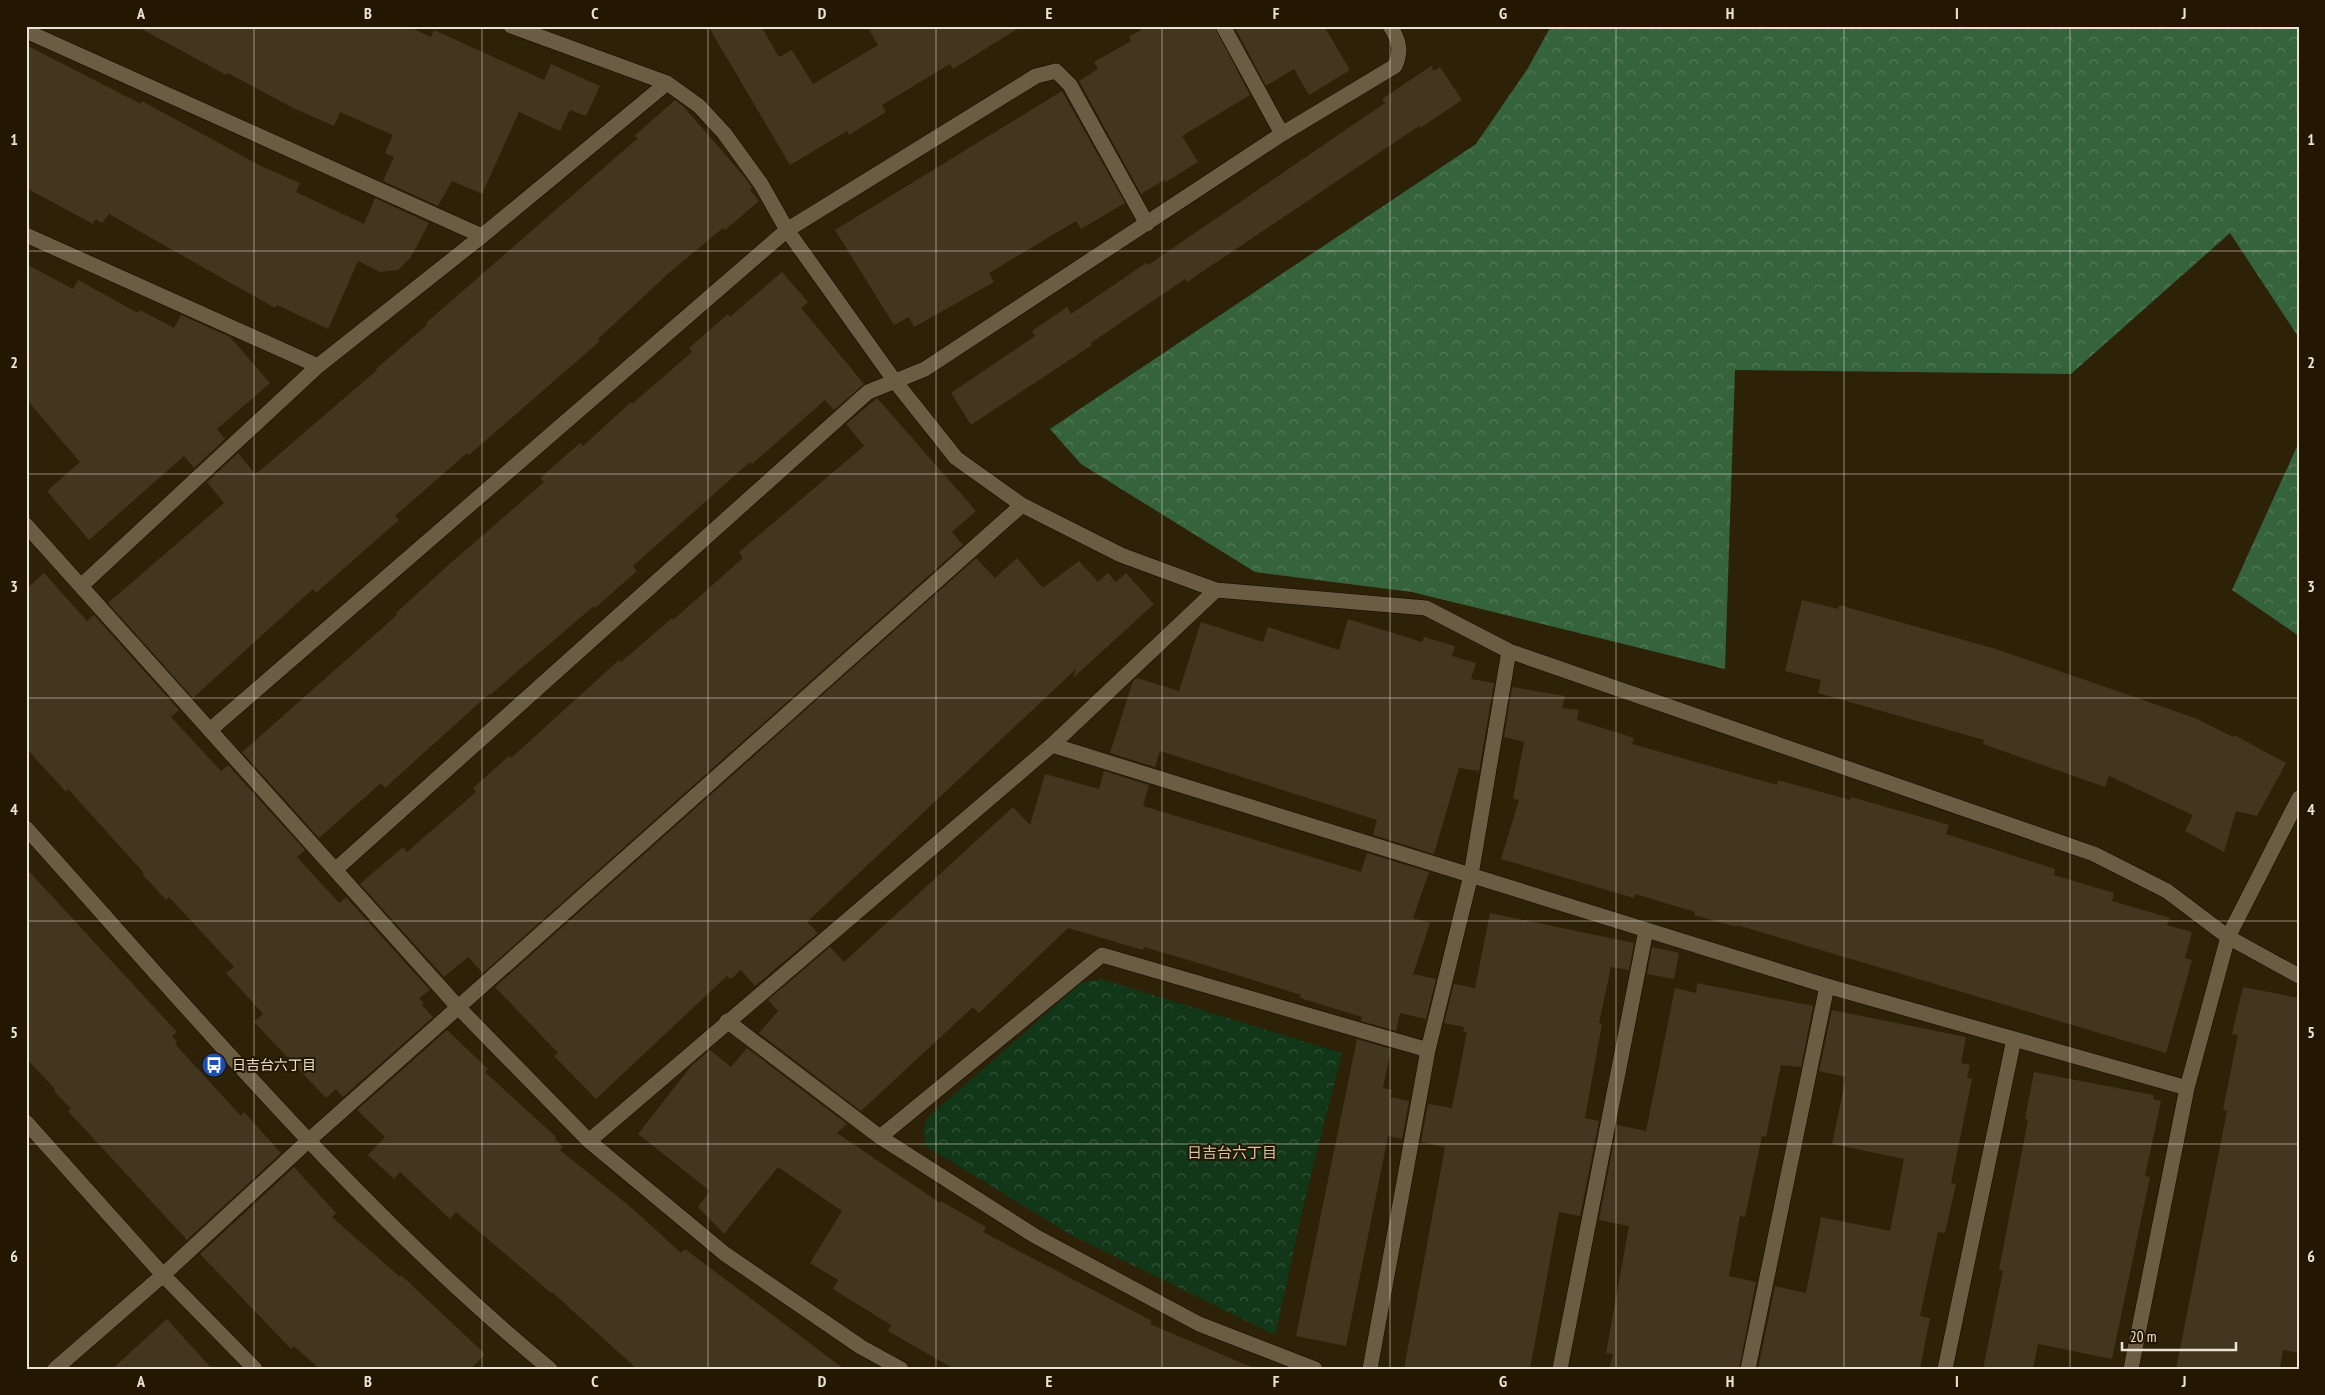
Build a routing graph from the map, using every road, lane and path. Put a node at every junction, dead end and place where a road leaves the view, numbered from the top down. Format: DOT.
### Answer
graph roads {
  1 [pos="511,26"];
  2 [pos="1223,26"];
  3 [pos="1390,26"];
  4 [pos="26,31"];
  5 [pos="667,83"];
  6 [pos="1282,134"];
  7 [pos="1147,224"];
  8 [pos="787,230"];
  9 [pos="26,235"];
  10 [pos="482,236"];
  11 [pos="318,366"];
  12 [pos="894,380"];
  13 [pos="1022,505"];
  14 [pos="26,525"];
  15 [pos="81,586"];
  16 [pos="1216,590"];
  17 [pos="1509,651"];
  18 [pos="210,730"];
  19 [pos="1052,745"];
  20 [pos="2299,798"];
  21 [pos="26,828"];
  22 [pos="335,870"];
  23 [pos="1471,875"];
  24 [pos="1646,930"];
  25 [pos="2228,936"];
  26 [pos="2299,976"];
  27 [pos="1827,986"];
  28 [pos="458,1007"];
  29 [pos="727,1021"];
  30 [pos="2014,1039"];
  31 [pos="1428,1050"];
  32 [pos="2187,1088"];
  33 [pos="26,1122"];
  34 [pos="880,1137"];
  35 [pos="308,1141"];
  36 [pos="589,1141"];
  37 [pos="163,1275"];
  38 [pos="55,1369"];
  39 [pos="255,1369"];
  40 [pos="550,1369"];
  41 [pos="901,1369"];
  42 [pos="1315,1369"];
  43 [pos="1370,1369"];
  44 [pos="1560,1369"];
  45 [pos="1748,1369"];
  46 [pos="1945,1369"];
  47 [pos="2131,1369"];
  1 -- 5 [label="street"];
  2 -- 6 [label="street"];
  3 -- 6 [label="street"];
  4 -- 10 [label="street"];
  5 -- 8 [label="street"];
  5 -- 10 [label="street"];
  6 -- 7 [label="street"];
  7 -- 8 [label="street"];
  7 -- 12 [label="street"];
  8 -- 12 [label="street"];
  8 -- 18 [label="street"];
  9 -- 11 [label="street"];
  10 -- 11 [label="street"];
  11 -- 15 [label="street"];
  12 -- 13 [label="street"];
  12 -- 22 [label="street"];
  13 -- 16 [label="street"];
  13 -- 28 [label="street"];
  14 -- 15 [label="street"];
  15 -- 18 [label="street"];
  16 -- 17 [label="street"];
  16 -- 19 [label="street"];
  17 -- 23 [label="street"];
  17 -- 25 [label="street"];
  18 -- 22 [label="street"];
  19 -- 23 [label="street"];
  19 -- 29 [label="street"];
  20 -- 25 [label="street"];
  21 -- 35 [label="street"];
  22 -- 28 [label="street"];
  23 -- 24 [label="street"];
  23 -- 31 [label="street"];
  24 -- 27 [label="street"];
  24 -- 44 [label="street"];
  25 -- 26 [label="street"];
  25 -- 32 [label="street"];
  27 -- 30 [label="street"];
  27 -- 45 [label="street"];
  28 -- 35 [label="street"];
  28 -- 36 [label="street"];
  29 -- 34 [label="street"];
  29 -- 36 [label="street"];
  30 -- 32 [label="street"];
  30 -- 46 [label="street"];
  31 -- 34 [label="street"];
  31 -- 43 [label="street"];
  32 -- 47 [label="street"];
  33 -- 37 [label="street"];
  34 -- 42 [label="street"];
  35 -- 37 [label="street"];
  35 -- 40 [label="street"];
  36 -- 41 [label="street"];
  37 -- 38 [label="street"];
  37 -- 39 [label="street"];
}
